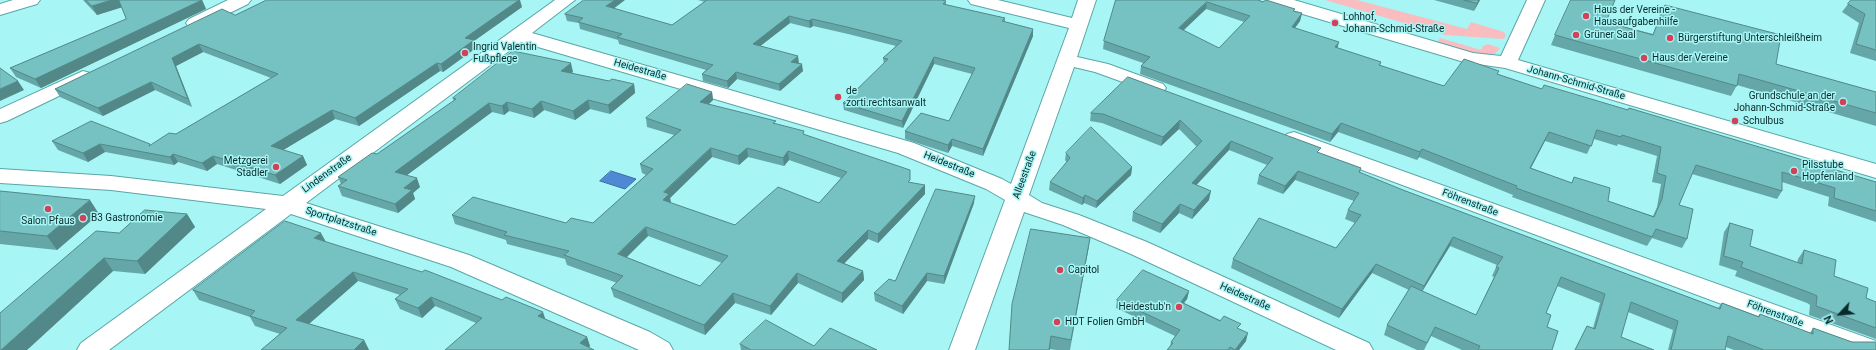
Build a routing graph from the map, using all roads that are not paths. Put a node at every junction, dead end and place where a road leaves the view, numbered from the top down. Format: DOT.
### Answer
graph roads {
  1 [pos="31,0"];
  2 [pos="242,0"];
  3 [pos="566,0"];
  4 [pos="977,0"];
  5 [pos="1087,0"];
  6 [pos="1275,0"];
  7 [pos="1536,0"];
  8 [pos="0,10"];
  9 [pos="1078,25"];
  10 [pos="178,31"];
  11 [pos="518,35"];
  12 [pos="1067,60"];
  13 [pos="1507,63"];
  14 [pos="96,71"];
  15 [pos="1172,94"];
  16 [pos="0,117"];
  17 [pos="1275,131"];
  18 [pos="1876,171"];
  19 [pos="0,176"];
  20 [pos="1018,198"];
  21 [pos="286,204"];
  22 [pos="90,350"];
  23 [pos="660,350"];
  24 [pos="962,350"];
  25 [pos="1360,350"];
  26 [pos="1873,350"];
  1 -- 8 [label="street"];
  2 -- 10 [label="street"];
  3 -- 11 [label="street, Lindenstraße"];
  4 -- 9 [label="street"];
  5 -- 9 [label="street, Alleestraße"];
  6 -- 13 [label="street, Johann-Schmid-Straße"];
  7 -- 13 [label="street"];
  9 -- 12 [label="street, Alleestraße"];
  11 -- 20 [label="street, Heidestraße"];
  11 -- 21 [label="street, Lindenstraße"];
  12 -- 15 [label="street"];
  12 -- 20 [label="street, Alleestraße"];
  13 -- 18 [label="street, Johann-Schmid-Straße"];
  14 -- 16 [label="street"];
  17 -- 26 [label="street, Föhrenstraße"];
  19 -- 21 [label="street, Sportplatzstraße"];
  20 -- 24 [label="street, Alleestraße"];
  20 -- 25 [label="street, Heidestraße"];
  21 -- 22 [label="street, Lindenstraße"];
  21 -- 23 [label="street, Sportplatzstraße"];
}
